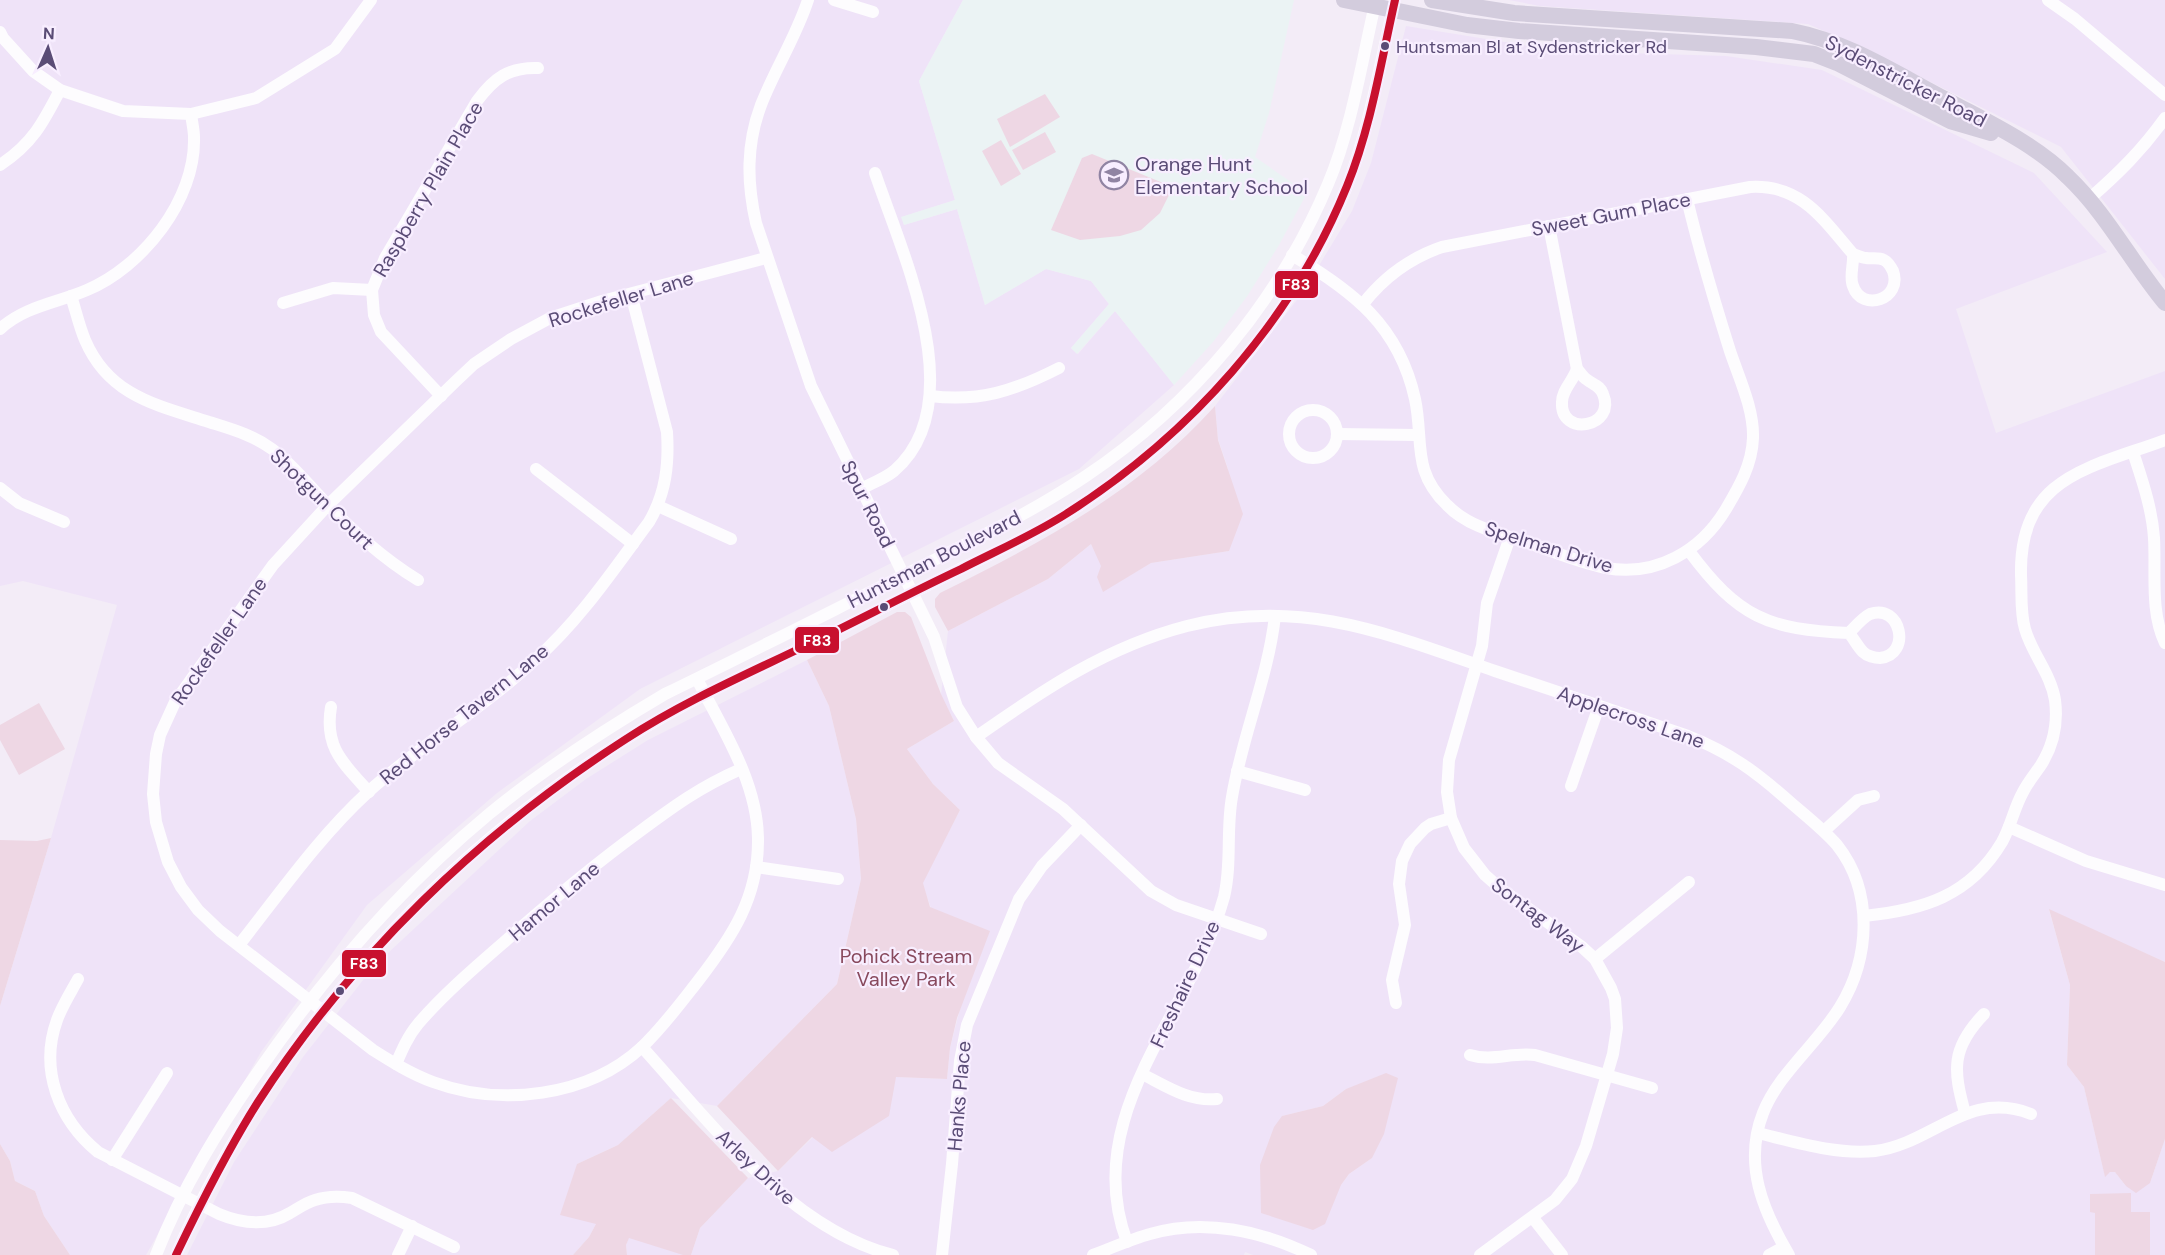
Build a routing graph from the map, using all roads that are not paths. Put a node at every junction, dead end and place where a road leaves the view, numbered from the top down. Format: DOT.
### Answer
graph roads {
  1 [pos="371,0"];
  2 [pos="808,0"];
  3 [pos="834,0"];
  4 [pos="1344,0"];
  5 [pos="1432,0"];
  6 [pos="2048,0"];
  7 [pos="1375,3"];
  8 [pos="1394,5"];
  9 [pos="873,12"];
  10 [pos="0,32"];
  11 [pos="538,68"];
  12 [pos="60,90"];
  13 [pos="2165,95"];
  14 [pos="191,114"];
  15 [pos="2165,118"];
  16 [pos="2018,141"];
  17 [pos="0,165"];
  18 [pos="875,172"];
  19 [pos="1687,199"];
  20 [pos="2089,199"];
  21 [pos="1549,226"];
  22 [pos="1853,254"];
  23 [pos="1292,255"];
  24 [pos="766,258"];
  25 [pos="1308,264"];
  26 [pos="372,290"];
  27 [pos="630,294"];
  28 [pos="71,296"];
  29 [pos="2164,299"];
  30 [pos="283,303"];
  31 [pos="1363,304"];
  32 [pos="0,329"];
  33 [pos="1059,368"];
  34 [pos="1577,369"];
  35 [pos="441,396"];
  36 [pos="930,396"];
  37 [pos="1337,434"];
  38 [pos="1418,435"];
  39 [pos="2165,441"];
  40 [pos="2133,452"];
  41 [pos="536,469"];
  42 [pos="0,488"];
  43 [pos="861,489"];
  44 [pos="328,505"];
  45 [pos="658,506"];
  46 [pos="64,522"];
  47 [pos="1510,537"];
  48 [pos="731,539"];
  49 [pos="633,544"];
  50 [pos="1689,551"];
  51 [pos="904,575"];
  52 [pos="418,580"];
  53 [pos="912,593"];
  54 [pos="1275,616"];
  55 [pos="1849,633"];
  56 [pos="2165,643"];
  57 [pos="1477,664"];
  58 [pos="697,679"];
  59 [pos="705,694"];
  60 [pos="1599,706"];
  61 [pos="332,707"];
  62 [pos="976,737"];
  63 [pos="741,769"];
  64 [pos="1237,771"];
  65 [pos="1571,786"];
  66 [pos="1305,790"];
  67 [pos="369,792"];
  68 [pos="1874,796"];
  69 [pos="1451,818"];
  70 [pos="1081,825"];
  71 [pos="2009,827"];
  72 [pos="1824,831"];
  73 [pos="756,867"];
  74 [pos="838,879"];
  75 [pos="1689,882"];
  76 [pos="2165,885"];
  77 [pos="1864,916"];
  78 [pos="1217,919"];
  79 [pos="1261,934"];
  80 [pos="238,945"];
  81 [pos="1595,958"];
  82 [pos="78,979"];
  83 [pos="310,1001"];
  84 [pos="1396,1003"];
  85 [pos="324,1012"];
  86 [pos="1984,1014"];
  87 [pos="642,1047"];
  88 [pos="1470,1055"];
  89 [pos="396,1064"];
  90 [pos="167,1073"];
  91 [pos="1142,1074"];
  92 [pos="1606,1075"];
  93 [pos="1652,1088"];
  94 [pos="1216,1099"];
  95 [pos="1965,1113"];
  96 [pos="2031,1114"];
  97 [pos="1758,1133"];
  98 [pos="112,1160"];
  99 [pos="182,1196"];
  100 [pos="199,1204"];
  101 [pos="1533,1218"];
  102 [pos="412,1226"];
  103 [pos="1127,1242"];
  104 [pos="454,1247"];
  105 [pos="1786,1251"];
  106 [pos="156,1255"];
  107 [pos="176,1255"];
  108 [pos="398,1255"];
  109 [pos="893,1255"];
  110 [pos="942,1255"];
  111 [pos="1093,1255"];
  112 [pos="1311,1255"];
  113 [pos="1480,1255"];
  114 [pos="1562,1255"];
  115 [pos="1769,1255"];
  1 -- 14 [label="street"];
  2 -- 24 [label="street, Spur Road"];
  3 -- 9 [label="street"];
  4 -- 7 [label="main road, Sydenstricker Road"];
  5 -- 16 [label="main road, Sydenstricker Road"];
  6 -- 13 [label="street"];
  7 -- 8 [label="main road, Sydenstricker Road"];
  7 -- 23 [label="street, Huntsman Boulevard"];
  8 -- 16 [label="main road, Sydenstricker Road"];
  8 -- 25 [label="street, Huntsman Boulevard"];
  10 -- 12 [label="street"];
  11 -- 26 [label="street, Raspberry Plain Place"];
  12 -- 14 [label="street"];
  12 -- 17 [label="street"];
  14 -- 28 [label="street"];
  15 -- 20 [label="street"];
  16 -- 20 [label="main road, Sydenstricker Road"];
  18 -- 36 [label="street"];
  19 -- 21 [label="street, Sweet Gum Place"];
  19 -- 22 [label="street, Sweet Gum Place"];
  19 -- 50 [label="street, Spelman Drive"];
  20 -- 29 [label="main road, Sydenstricker Road"];
  21 -- 31 [label="street, Sweet Gum Place"];
  21 -- 34 [label="street"];
  23 -- 25 [label="street, Spelman Drive"];
  23 -- 51 [label="street, Huntsman Boulevard"];
  24 -- 27 [label="street, Rockefeller Lane"];
  24 -- 43 [label="street, Spur Road"];
  25 -- 31 [label="street, Spelman Drive"];
  25 -- 53 [label="street, Huntsman Boulevard"];
  26 -- 30 [label="street"];
  26 -- 35 [label="street, Raspberry Plain Place"];
  27 -- 35 [label="street, Rockefeller Lane"];
  27 -- 45 [label="street, Red Horse Tavern Lane"];
  28 -- 32 [label="street"];
  28 -- 44 [label="street, Shotgun Court"];
  31 -- 38 [label="street, Spelman Drive"];
  33 -- 36 [label="street"];
  34 -- 34 [label="street"];
  35 -- 44 [label="street, Rockefeller Lane"];
  36 -- 43 [label="street"];
  37 -- 38 [label="street"];
  38 -- 47 [label="street, Spelman Drive"];
  39 -- 40 [label="street"];
  40 -- 56 [label="street"];
  40 -- 71 [label="street"];
  41 -- 49 [label="street"];
  42 -- 46 [label="street"];
  43 -- 51 [label="street, Spur Road"];
  44 -- 52 [label="street, Shotgun Court"];
  44 -- 80 [label="street, Rockefeller Lane"];
  45 -- 48 [label="street"];
  45 -- 49 [label="street, Red Horse Tavern Lane"];
  47 -- 50 [label="street, Spelman Drive"];
  47 -- 57 [label="street, Sontag Way"];
  49 -- 67 [label="street, Red Horse Tavern Lane"];
  50 -- 55 [label="street"];
  51 -- 53 [label="street, Spur Road"];
  51 -- 58 [label="street, Huntsman Boulevard"];
  53 -- 59 [label="street, Huntsman Boulevard"];
  53 -- 62 [label="street, Spur Road"];
  54 -- 57 [label="street, Applecross Lane"];
  54 -- 62 [label="street, Applecross Lane"];
  54 -- 64 [label="street, Freshaire Drive"];
  57 -- 60 [label="street, Applecross Lane"];
  57 -- 69 [label="street, Sontag Way"];
  58 -- 59 [label="street, Rockefeller Lane"];
  58 -- 83 [label="street, Huntsman Boulevard"];
  59 -- 63 [label="street, Rockefeller Lane"];
  59 -- 85 [label="street, Huntsman Boulevard"];
  60 -- 65 [label="street"];
  60 -- 72 [label="street, Applecross Lane"];
  61 -- 67 [label="street"];
  62 -- 70 [label="street, Spur Road"];
  63 -- 73 [label="street, Rockefeller Lane"];
  63 -- 89 [label="street, Hamor Lane"];
  64 -- 66 [label="street"];
  64 -- 78 [label="street, Freshaire Drive"];
  67 -- 80 [label="street, Red Horse Tavern Lane"];
  68 -- 72 [label="street"];
  69 -- 81 [label="street, Sontag Way"];
  69 -- 84 [label="street"];
  70 -- 78 [label="street, Spur Road"];
  70 -- 110 [label="street, Hanks Place"];
  71 -- 76 [label="street"];
  71 -- 77 [label="street"];
  72 -- 77 [label="street, Applecross Lane"];
  73 -- 74 [label="street"];
  73 -- 87 [label="street, Rockefeller Lane"];
  75 -- 81 [label="street"];
  77 -- 97 [label="street, Applecross Lane"];
  78 -- 79 [label="street, Spur Road"];
  78 -- 91 [label="street, Freshaire Drive"];
  80 -- 83 [label="street, Rockefeller Lane"];
  81 -- 92 [label="street, Sontag Way"];
  82 -- 98 [label="street"];
  83 -- 85 [label="street, Rockefeller Lane"];
  83 -- 99 [label="street, Huntsman Boulevard"];
  85 -- 89 [label="street, Rockefeller Lane"];
  85 -- 100 [label="street, Huntsman Boulevard"];
  86 -- 95 [label="street"];
  87 -- 89 [label="street, Rockefeller Lane"];
  87 -- 109 [label="street, Arley Drive"];
  88 -- 92 [label="street"];
  90 -- 98 [label="street"];
  91 -- 94 [label="street"];
  91 -- 103 [label="street, Freshaire Drive"];
  92 -- 93 [label="street"];
  92 -- 101 [label="street, Sontag Way"];
  95 -- 96 [label="street"];
  95 -- 97 [label="street"];
  97 -- 105 [label="street, Applecross Lane"];
  98 -- 99 [label="street"];
  99 -- 100 [label="street"];
  99 -- 106 [label="street, Huntsman Boulevard"];
  100 -- 102 [label="street"];
  100 -- 107 [label="street, Huntsman Boulevard"];
  101 -- 113 [label="street, Sontag Way"];
  101 -- 114 [label="street"];
  102 -- 104 [label="street"];
  102 -- 108 [label="street"];
  103 -- 111 [label="street"];
  103 -- 112 [label="street"];
  105 -- 115 [label="street"];
}
